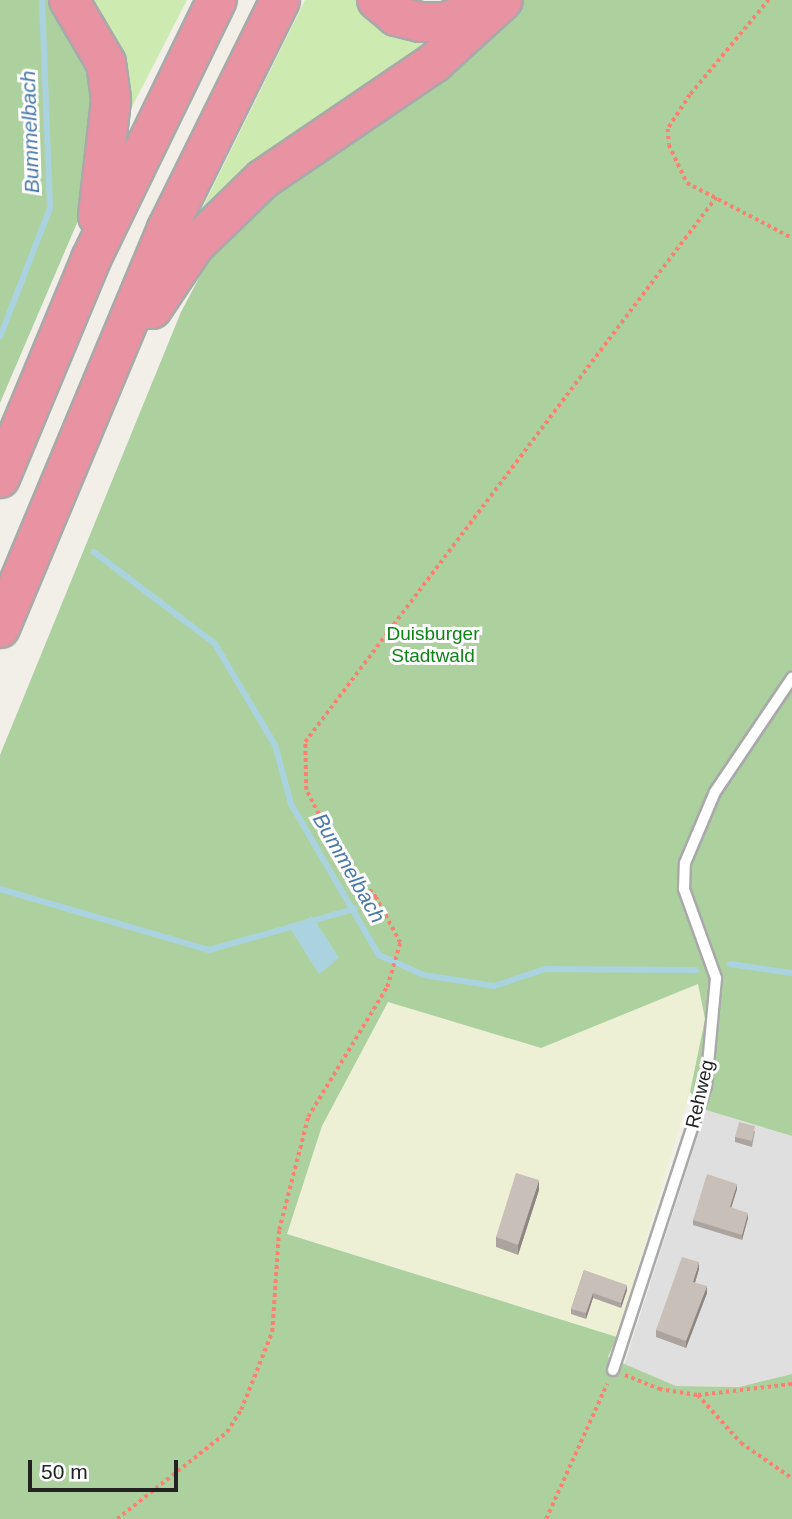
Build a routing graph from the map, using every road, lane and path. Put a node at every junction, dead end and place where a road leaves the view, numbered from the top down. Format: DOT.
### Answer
graph roads {
  1 [pos="69,0"];
  2 [pos="217,0"];
  3 [pos="280,0"];
  4 [pos="377,0"];
  5 [pos="769,0"];
  6 [pos="501,1"];
  7 [pos="717,196"];
  8 [pos="792,238"];
  9 [pos="91,259"];
  10 [pos="99,386"];
  11 [pos="0,478"];
  12 [pos="0,628"];
  13 [pos="792,678"];
  14 [pos="613,1370"];
  15 [pos="792,1384"];
  16 [pos="698,1395"];
  17 [pos="792,1478"];
  18 [pos="117,1519"];
  19 [pos="546,1519"];
  1 -- 9 [label="highway"];
  2 -- 9 [label="highway"];
  3 -- 10 [label="highway"];
  4 -- 6 [label="highway"];
  5 -- 7 [label="path"];
  6 -- 10 [label="highway"];
  7 -- 8 [label="path"];
  7 -- 18 [label="path"];
  9 -- 11 [label="highway"];
  10 -- 12 [label="highway"];
  13 -- 14 [label="lane, Rehweg"];
  14 -- 16 [label="path"];
  14 -- 19 [label="path"];
  15 -- 16 [label="path"];
  16 -- 17 [label="path"];
}
